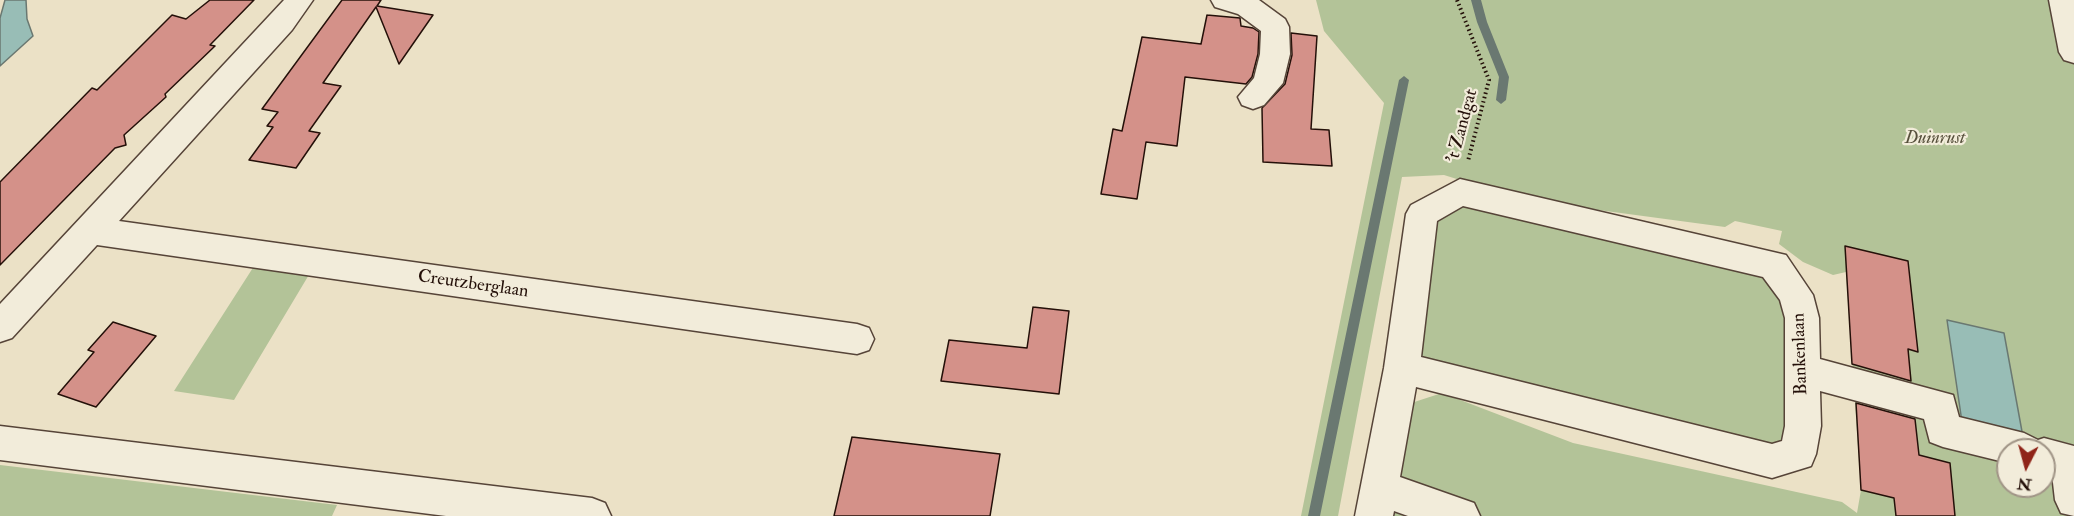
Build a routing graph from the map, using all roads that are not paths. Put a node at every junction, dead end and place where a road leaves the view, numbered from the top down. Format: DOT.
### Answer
graph roads {
  1 [pos="299,0"];
  2 [pos="1225,0"];
  3 [pos="2063,0"];
  4 [pos="2074,52"];
  5 [pos="1252,97"];
  6 [pos="89,230"];
  7 [pos="0,327"];
  8 [pos="857,339"];
  9 [pos="1402,368"];
  10 [pos="1803,370"];
  11 [pos="0,443"];
  12 [pos="1996,443"];
  13 [pos="2056,458"];
  14 [pos="2074,500"];
  15 [pos="1377,502"];
  16 [pos="592,516"];
  17 [pos="1461,516"];
  1 -- 6 [label="street"];
  2 -- 5 [label="street"];
  3 -- 4 [label="street"];
  6 -- 7 [label="street"];
  6 -- 8 [label="street, Creutzberglaan"];
  9 -- 10 [label="street, Bankenlaan"];
  9 -- 10 [label="street, Bankenlaan"];
  9 -- 15 [label="street"];
  10 -- 12 [label="street"];
  11 -- 16 [label="street"];
  13 -- 14 [label="street"];
  15 -- 17 [label="street"];
}
